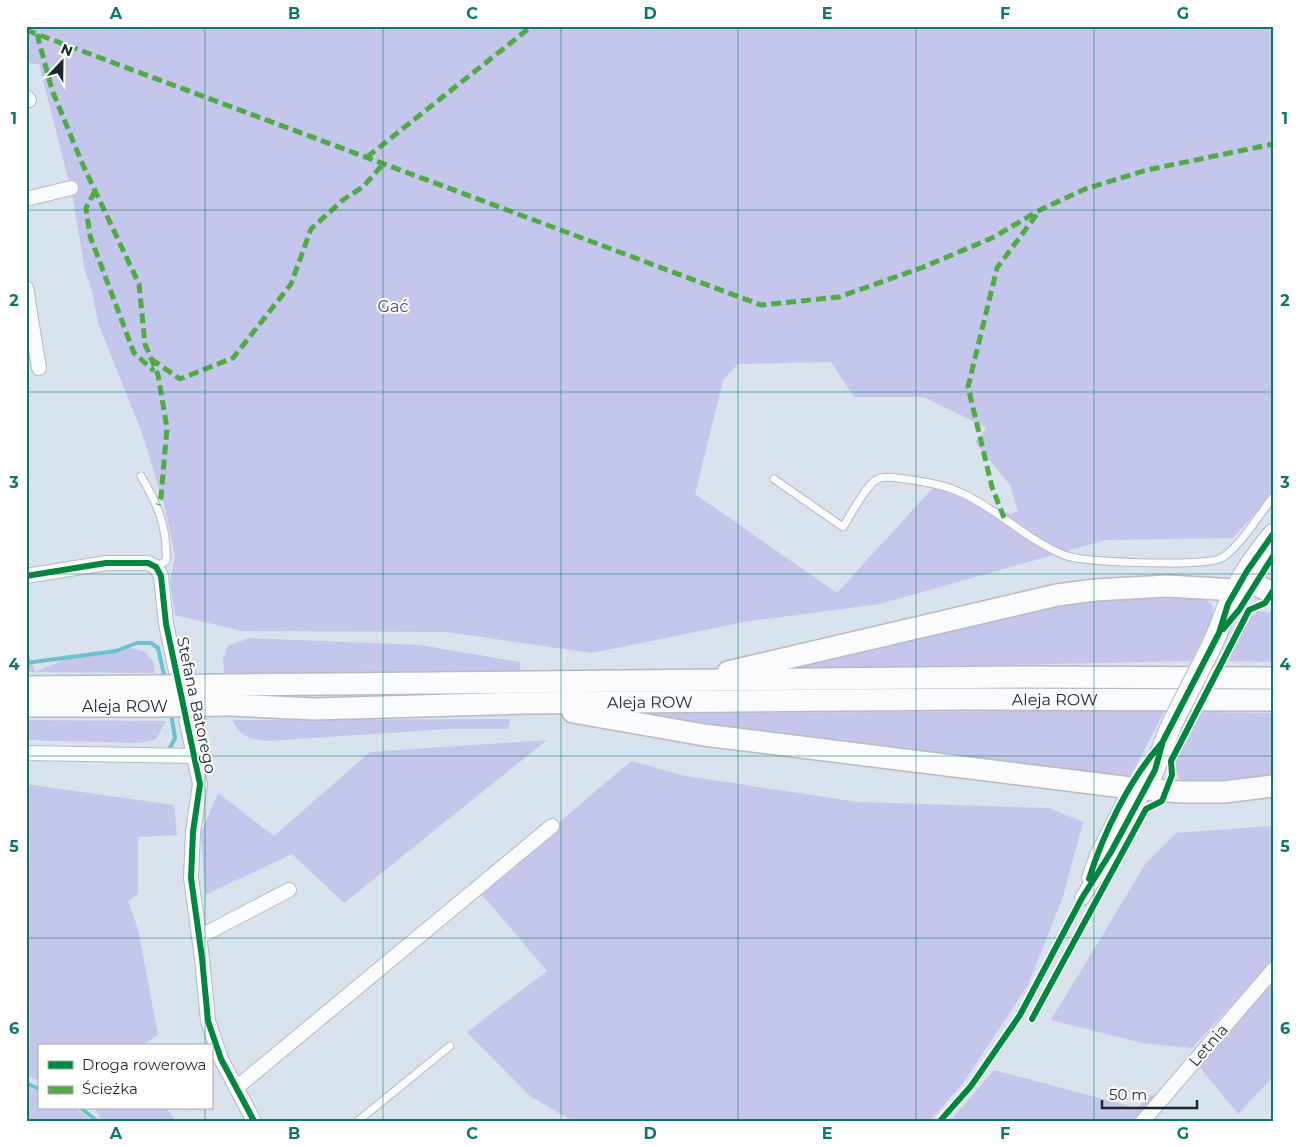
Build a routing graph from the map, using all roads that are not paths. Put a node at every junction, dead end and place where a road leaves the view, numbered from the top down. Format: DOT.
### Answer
graph roads {
  1 [pos="71,188"];
  2 [pos="26,199"];
  3 [pos="26,288"];
  4 [pos="39,368"];
  5 [pos="141,476"];
  6 [pos="774,479"];
  7 [pos="1273,497"];
  8 [pos="1273,534"];
  9 [pos="1273,556"];
  10 [pos="156,566"];
  11 [pos="26,576"];
  12 [pos="1254,589"];
  13 [pos="1273,678"];
  14 [pos="690,681"];
  15 [pos="26,687"];
  16 [pos="228,695"];
  17 [pos="156,696"];
  18 [pos="1273,700"];
  19 [pos="523,703"];
  20 [pos="26,706"];
  21 [pos="26,753"];
  22 [pos="194,756"];
  23 [pos="1273,786"];
  24 [pos="1138,788"];
  25 [pos="552,826"];
  26 [pos="289,890"];
  27 [pos="199,937"];
  28 [pos="1273,970"];
  29 [pos="450,1046"];
  30 [pos="236,1088"];
  31 [pos="254,1121"];
  32 [pos="358,1121"];
  33 [pos="1143,1121"];
  1 -- 2 [label="street"];
  3 -- 4 [label="street"];
  5 -- 10 [label="lane"];
  6 -- 7 [label="lane"];
  8 -- 12 [label="street"];
  9 -- 12 [label="street"];
  10 -- 11 [label="street"];
  10 -- 22 [label="street, Stefana Batorego"];
  12 -- 14 [label="main road"];
  12 -- 24 [label="street, bridge"];
  13 -- 14 [label="main road, Aleja ROW"];
  14 -- 16 [label="main road, Aleja ROW"];
  15 -- 17 [label="main road, Aleja ROW"];
  16 -- 17 [label="main road, Aleja ROW, bridge"];
  16 -- 19 [label="main road, Aleja ROW"];
  17 -- 20 [label="main road, Aleja ROW"];
  18 -- 19 [label="main road, Aleja ROW"];
  19 -- 24 [label="main road"];
  21 -- 22 [label="street, Stefana Batorego"];
  22 -- 27 [label="street, Stefana Batorego"];
  23 -- 24 [label="main road"];
  24 -- 24 [label="street"];
  25 -- 30 [label="street"];
  26 -- 27 [label="street"];
  27 -- 30 [label="street, Stefana Batorego"];
  28 -- 33 [label="street, Letnia"];
  29 -- 32 [label="lane"];
  30 -- 31 [label="street, Stefana Batorego"];
}
